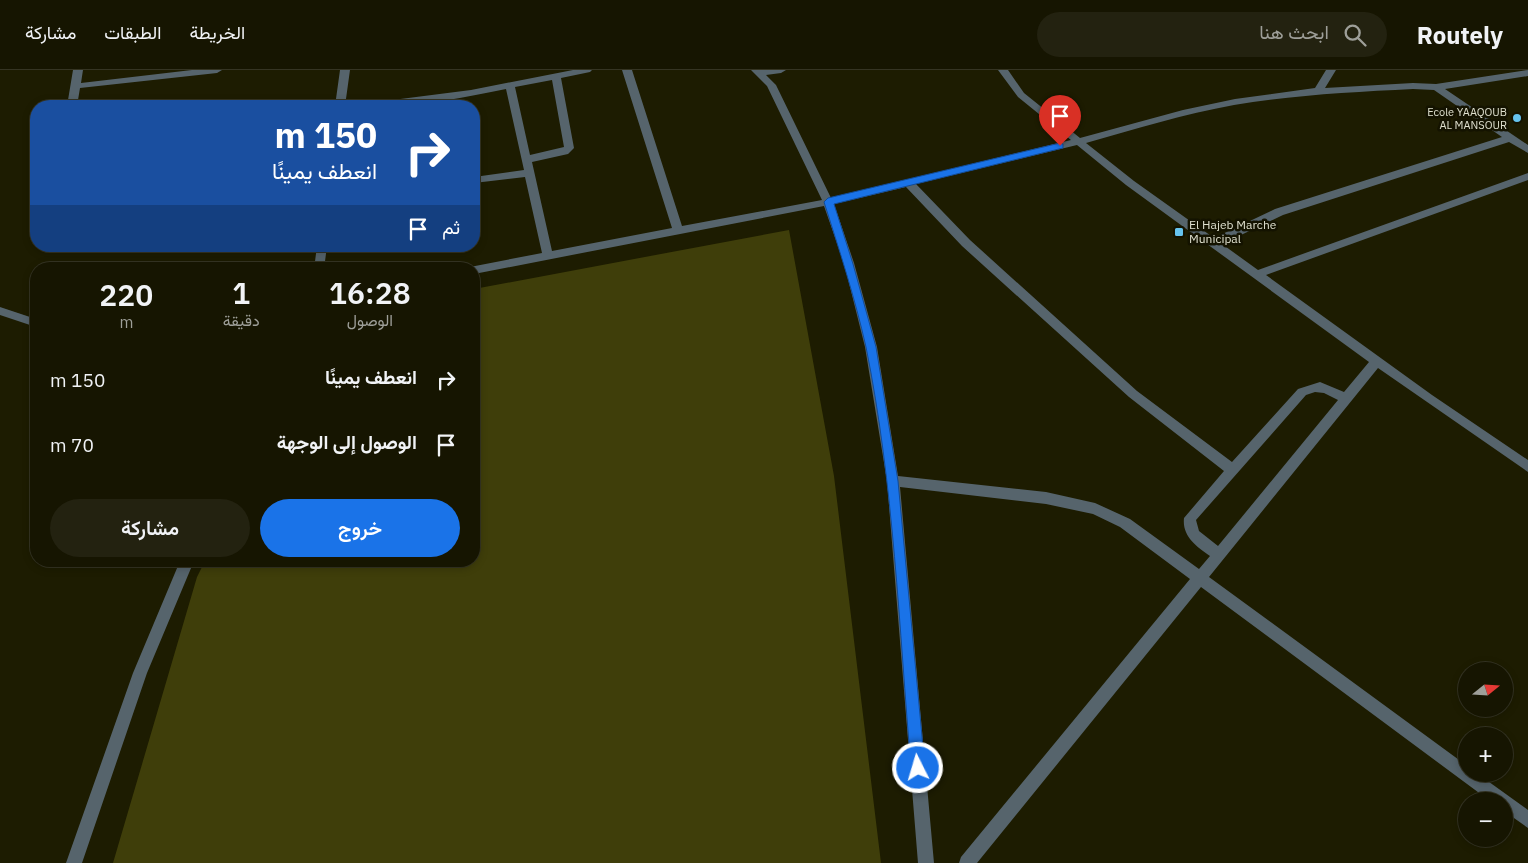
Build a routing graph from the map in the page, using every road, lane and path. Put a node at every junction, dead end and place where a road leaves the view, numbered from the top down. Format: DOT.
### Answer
graph roads {
  1 [pos="78,70"];
  2 [pos="217,70"];
  3 [pos="345,70"];
  4 [pos="587,70"];
  5 [pos="627,70"];
  6 [pos="781,70"];
  7 [pos="1002,70"];
  8 [pos="1331,70"];
  9 [pos="758,71"];
  10 [pos="170,73"];
  11 [pos="1528,73"];
  12 [pos="556,76"];
  13 [pos="76,86"];
  14 [pos="510,86"];
  15 [pos="1436,88"];
  16 [pos="1318,91"];
  17 [pos="73,100"];
  18 [pos="341,100"];
  19 [pos="426,100"];
  20 [pos="1510,138"];
  21 [pos="1077,142"];
  22 [pos="1528,150"];
  23 [pos="528,159"];
  24 [pos="531,173"];
  25 [pos="1528,176"];
  26 [pos="480,179"];
  27 [pos="908,182"];
  28 [pos="828,202"];
  29 [pos="678,231"];
  30 [pos="1214,243"];
  31 [pos="548,256"];
  32 [pos="480,269"];
  33 [pos="1257,274"];
  34 [pos="0,311"];
  35 [pos="30,321"];
  36 [pos="1377,361"];
  37 [pos="1346,399"];
  38 [pos="1528,467"];
  39 [pos="1232,470"];
  40 [pos="893,481"];
  41 [pos="1219,555"];
  42 [pos="184,567"];
  43 [pos="1200,579"];
  44 [pos="1489,792"];
  45 [pos="1513,809"];
  46 [pos="1528,820"];
  47 [pos="74,863"];
  48 [pos="926,863"];
  49 [pos="967,863"];
  1 -- 13 [label="street"];
  2 -- 10 [label="street"];
  3 -- 18 [label="street"];
  4 -- 12 [label="street"];
  5 -- 29 [label="street"];
  6 -- 9 [label="street"];
  7 -- 21 [label="street"];
  8 -- 16 [label="street"];
  9 -- 28 [label="street"];
  10 -- 13 [label="street"];
  11 -- 15 [label="street"];
  12 -- 14 [label="street"];
  12 -- 23 [label="street"];
  13 -- 17 [label="street"];
  14 -- 19 [label="street"];
  14 -- 23 [label="street"];
  15 -- 16 [label="street"];
  15 -- 20 [label="street"];
  16 -- 21 [label="street"];
  20 -- 22 [label="street"];
  20 -- 30 [label="street"];
  21 -- 27 [label="street"];
  21 -- 30 [label="street"];
  23 -- 24 [label="street"];
  24 -- 26 [label="street"];
  24 -- 31 [label="street"];
  25 -- 33 [label="street"];
  27 -- 28 [label="street"];
  27 -- 39 [label="street"];
  28 -- 29 [label="street"];
  28 -- 40 [label="street"];
  29 -- 31 [label="street"];
  30 -- 33 [label="street"];
  31 -- 32 [label="street"];
  33 -- 36 [label="street"];
  34 -- 35 [label="street"];
  36 -- 37 [label="street"];
  36 -- 38 [label="street"];
  37 -- 39 [label="street"];
  37 -- 41 [label="street"];
  39 -- 41 [label="street"];
  40 -- 43 [label="street"];
  40 -- 48 [label="street"];
  41 -- 43 [label="street"];
  42 -- 47 [label="street"];
  43 -- 44 [label="street"];
  43 -- 49 [label="street"];
  45 -- 46 [label="street"];
}
